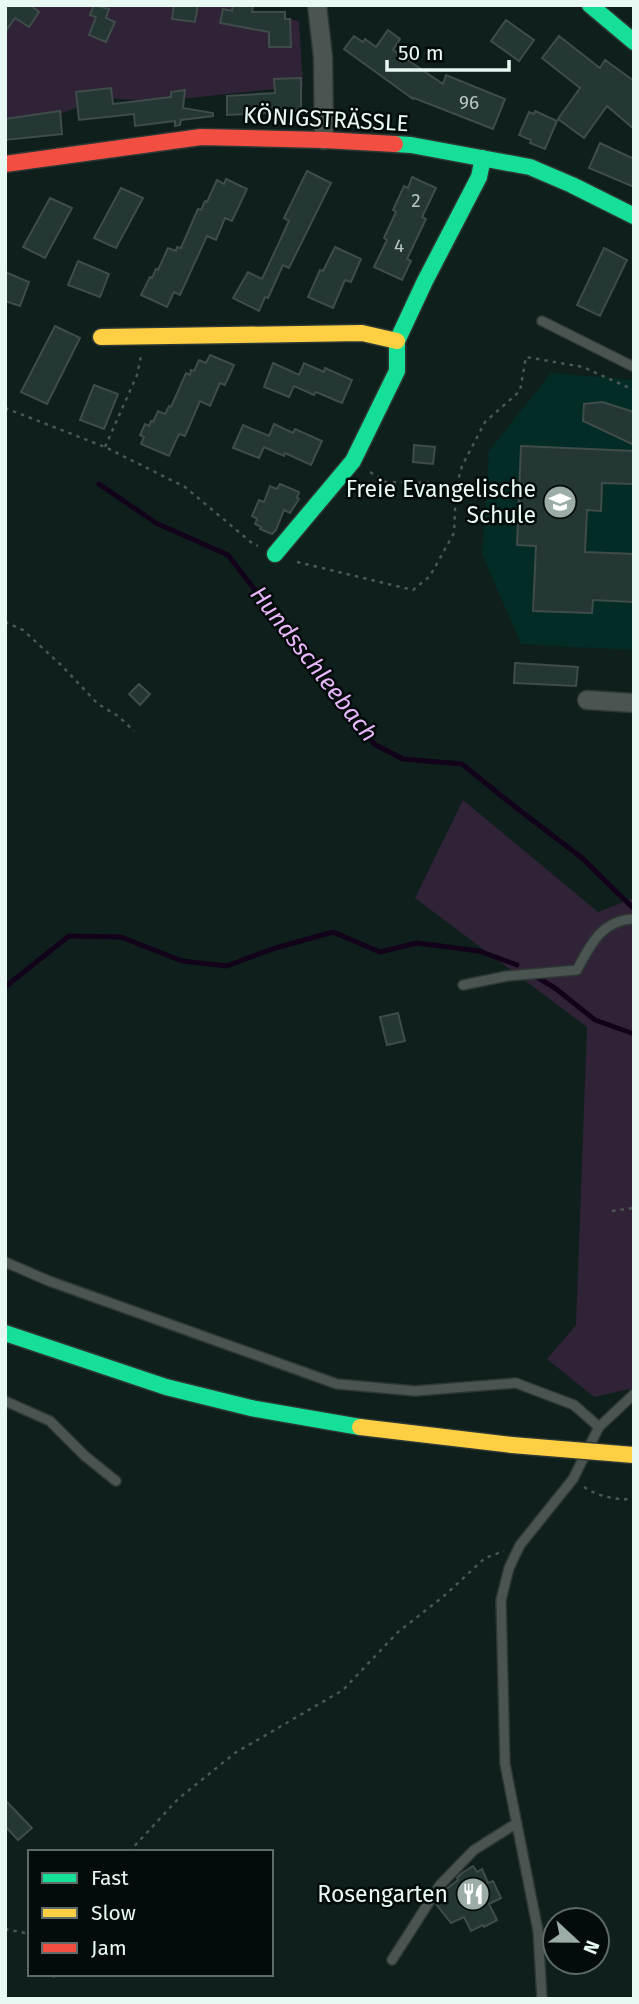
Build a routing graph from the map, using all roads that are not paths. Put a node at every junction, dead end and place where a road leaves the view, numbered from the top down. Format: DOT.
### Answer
graph roads {
  1 [pos="317,5"];
  2 [pos="590,5"];
  3 [pos="634,42"];
  4 [pos="324,140"];
  5 [pos="483,158"];
  6 [pos="5,164"];
  7 [pos="634,216"];
  8 [pos="542,321"];
  9 [pos="101,337"];
  10 [pos="397,341"];
  11 [pos="634,367"];
  12 [pos="275,554"];
  13 [pos="587,700"];
  14 [pos="634,703"];
  15 [pos="634,919"];
  16 [pos="463,985"];
  17 [pos="5,1262"];
  18 [pos="5,1333"];
  19 [pos="634,1394"];
  20 [pos="5,1401"];
  21 [pos="599,1427"];
  22 [pos="634,1455"];
  23 [pos="116,1481"];
  24 [pos="517,1823"];
  25 [pos="392,1960"];
  26 [pos="542,1999"];
  1 -- 4 [label="street"];
  2 -- 3 [label="street"];
  4 -- 5 [label="street, KÖNIGSTRÄSSLE"];
  4 -- 6 [label="street, KÖNIGSTRÄSSLE"];
  5 -- 7 [label="street, KÖNIGSTRÄSSLE"];
  5 -- 10 [label="street"];
  8 -- 11 [label="lane"];
  9 -- 10 [label="street"];
  10 -- 12 [label="street"];
  13 -- 14 [label="street"];
  15 -- 16 [label="lane"];
  17 -- 21 [label="lane"];
  18 -- 22 [label="street, bridge"];
  19 -- 21 [label="lane"];
  20 -- 23 [label="lane"];
  21 -- 24 [label="lane"];
  24 -- 25 [label="lane"];
  24 -- 26 [label="lane"];
}
